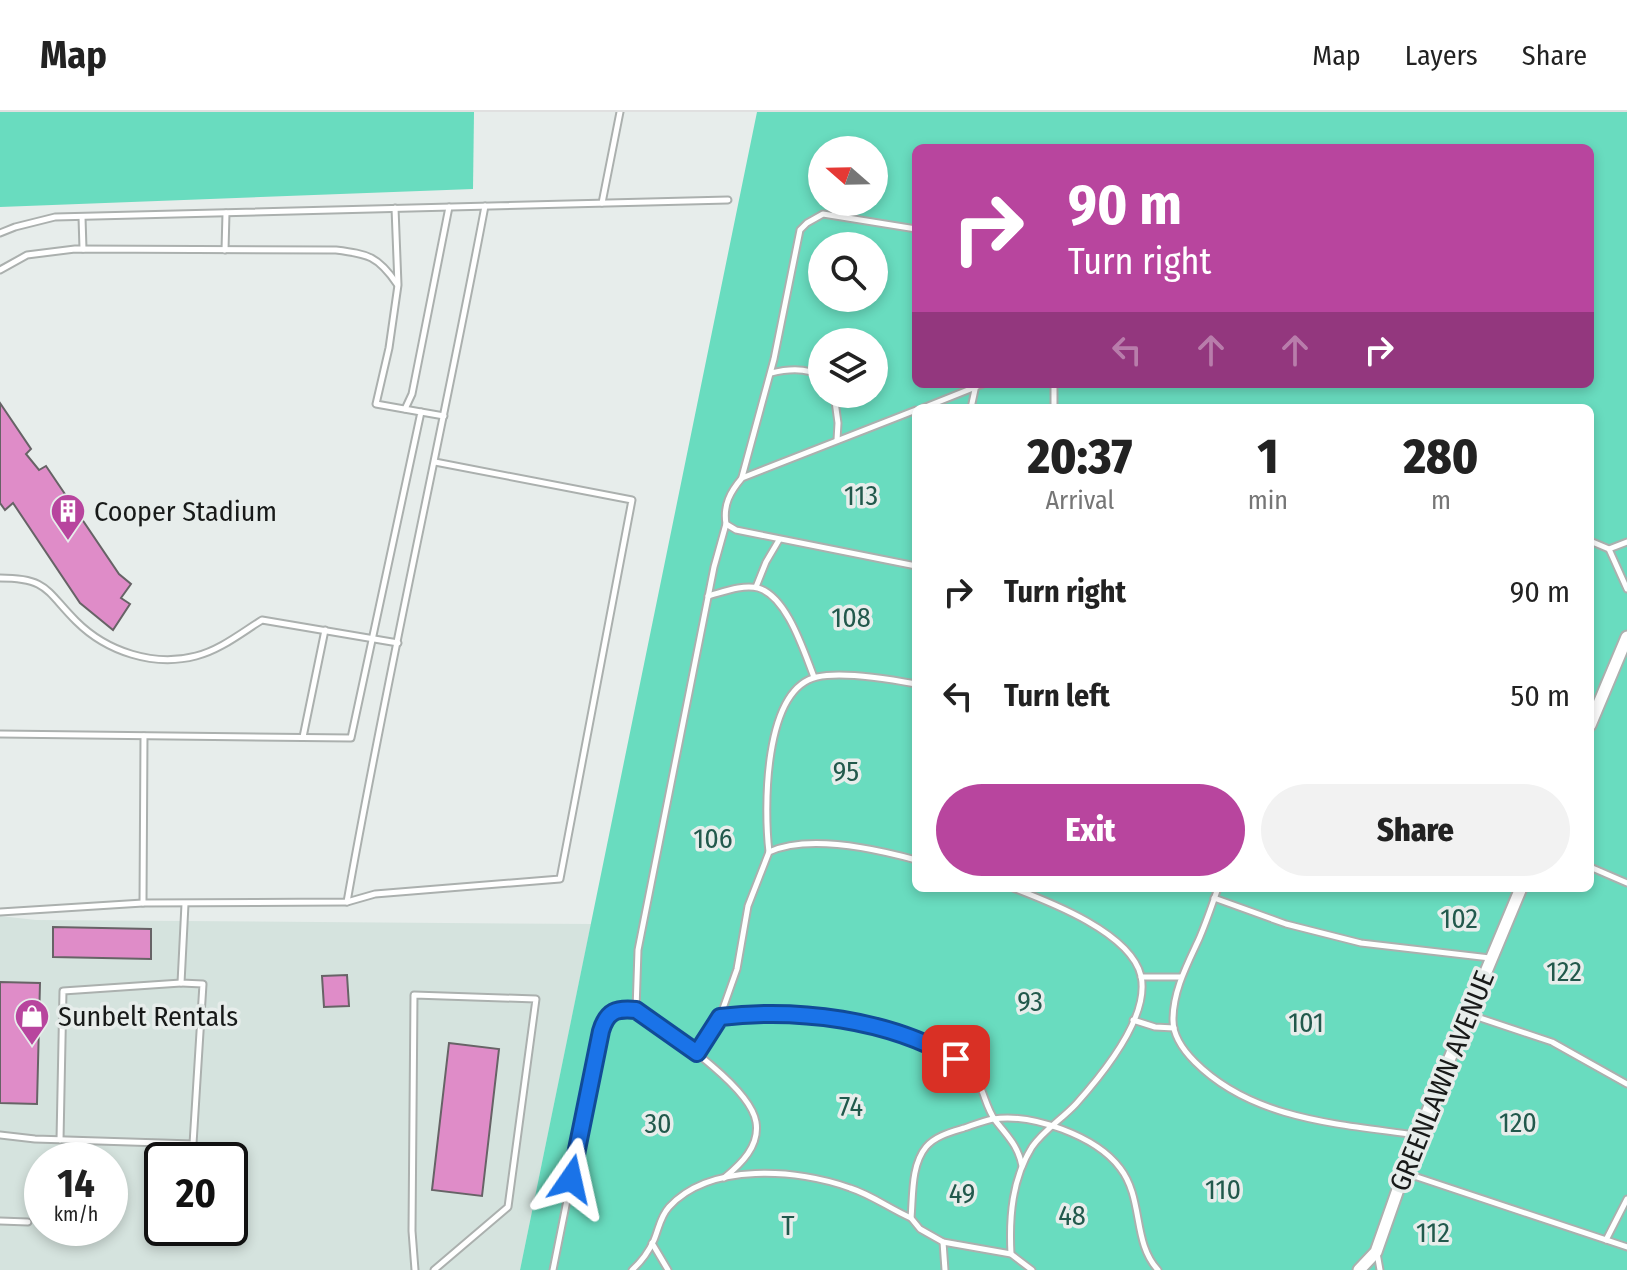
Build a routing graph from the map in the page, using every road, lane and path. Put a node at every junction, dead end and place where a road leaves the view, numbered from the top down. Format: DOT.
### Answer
graph roads {
  1 [pos="620,112"];
  2 [pos="728,200"];
  3 [pos="602,203"];
  4 [pos="485,206"];
  5 [pos="449,207"];
  6 [pos="395,208"];
  7 [pos="226,213"];
  8 [pos="82,217"];
  9 [pos="912,228"];
  10 [pos="0,233"];
  11 [pos="83,249"];
  12 [pos="225,250"];
  13 [pos="0,270"];
  14 [pos="398,285"];
  15 [pos="808,372"];
  16 [pos="771,373"];
  17 [pos="969,388"];
  18 [pos="932,404"];
  19 [pos="836,408"];
  20 [pos="405,409"];
  21 [pos="421,412"];
  22 [pos="912,412"];
  23 [pos="444,416"];
  24 [pos="837,440"];
  25 [pos="435,462"];
  26 [pos="742,478"];
  27 [pos="726,524"];
  28 [pos="779,540"];
  29 [pos="1627,542"];
  30 [pos="1594,543"];
  31 [pos="1609,549"];
  32 [pos="912,565"];
  33 [pos="0,578"];
  34 [pos="756,587"];
  35 [pos="1627,589"];
  36 [pos="708,596"];
  37 [pos="325,630"];
  38 [pos="1627,637"];
  39 [pos="371,638"];
  40 [pos="398,643"];
  41 [pos="814,677"];
  42 [pos="912,684"];
  43 [pos="1594,712"];
  44 [pos="0,734"];
  45 [pos="144,736"];
  46 [pos="303,737"];
  47 [pos="769,852"];
  48 [pos="912,859"];
  49 [pos="1594,869"];
  50 [pos="1627,883"];
  51 [pos="1023,892"];
  52 [pos="1216,892"];
  53 [pos="1519,892"];
  54 [pos="1214,898"];
  55 [pos="347,902"];
  56 [pos="143,903"];
  57 [pos="185,904"];
  58 [pos="0,912"];
  59 [pos="1492,958"];
  60 [pos="1141,977"];
  61 [pos="1181,977"];
  62 [pos="181,983"];
  63 [pos="636,1010"];
  64 [pos="1468,1014"];
  65 [pos="720,1017"];
  66 [pos="1133,1020"];
  67 [pos="1174,1028"];
  68 [pos="697,1053"];
  69 [pos="1627,1084"];
  70 [pos="994,1119"];
  71 [pos="1053,1126"];
  72 [pos="0,1135"];
  73 [pos="1417,1136"];
  74 [pos="60,1140"];
  75 [pos="1022,1166"];
  76 [pos="1404,1173"];
  77 [pos="724,1178"];
  78 [pos="1627,1199"];
  79 [pos="911,1218"];
  80 [pos="0,1221"];
  81 [pos="24,1222"];
  82 [pos="1606,1240"];
  83 [pos="943,1242"];
  84 [pos="652,1243"];
  85 [pos="1627,1247"];
  86 [pos="1376,1252"];
  87 [pos="1011,1254"];
  88 [pos="415,1270"];
  89 [pos="434,1270"];
  90 [pos="553,1270"];
  91 [pos="632,1270"];
  92 [pos="668,1270"];
  93 [pos="945,1270"];
  94 [pos="1032,1270"];
  95 [pos="1158,1270"];
  96 [pos="1359,1270"];
  97 [pos="1380,1270"];
  1 -- 3 [label="lane"];
  2 -- 3 [label="lane"];
  3 -- 4 [label="lane"];
  4 -- 5 [label="lane"];
  4 -- 23 [label="lane"];
  5 -- 6 [label="lane"];
  5 -- 20 [label="lane"];
  6 -- 7 [label="lane"];
  6 -- 14 [label="lane"];
  7 -- 8 [label="lane"];
  7 -- 12 [label="lane"];
  8 -- 10 [label="lane"];
  8 -- 11 [label="lane"];
  9 -- 16 [label="lane"];
  11 -- 12 [label="lane"];
  11 -- 13 [label="lane"];
  12 -- 14 [label="lane"];
  14 -- 20 [label="lane"];
  15 -- 16 [label="lane"];
  16 -- 26 [label="lane"];
  17 -- 18 [label="lane"];
  19 -- 24 [label="lane"];
  20 -- 21 [label="lane"];
  21 -- 23 [label="lane"];
  21 -- 39 [label="lane"];
  22 -- 24 [label="lane"];
  23 -- 25 [label="lane"];
  24 -- 26 [label="lane"];
  25 -- 40 [label="lane"];
  25 -- 55 [label="lane"];
  26 -- 27 [label="lane"];
  27 -- 28 [label="lane"];
  27 -- 36 [label="lane"];
  28 -- 32 [label="lane"];
  28 -- 34 [label="lane"];
  29 -- 31 [label="lane"];
  30 -- 31 [label="lane"];
  31 -- 35 [label="lane"];
  33 -- 37 [label="lane"];
  34 -- 36 [label="lane"];
  34 -- 41 [label="lane"];
  36 -- 63 [label="lane"];
  37 -- 39 [label="lane"];
  37 -- 46 [label="lane"];
  38 -- 43 [label="street"];
  39 -- 40 [label="lane"];
  39 -- 46 [label="lane"];
  40 -- 55 [label="lane"];
  41 -- 42 [label="lane"];
  41 -- 47 [label="lane"];
  44 -- 45 [label="lane"];
  45 -- 46 [label="lane"];
  45 -- 56 [label="lane"];
  47 -- 48 [label="lane"];
  47 -- 65 [label="lane"];
  49 -- 50 [label="lane"];
  51 -- 60 [label="lane"];
  52 -- 54 [label="lane"];
  53 -- 59 [label="street, GREENLAWN AVENUE"];
  54 -- 59 [label="lane"];
  54 -- 61 [label="lane"];
  55 -- 57 [label="lane"];
  56 -- 57 [label="lane"];
  56 -- 58 [label="lane"];
  57 -- 62 [label="lane"];
  59 -- 64 [label="street, GREENLAWN AVENUE"];
  60 -- 61 [label="lane"];
  60 -- 66 [label="lane"];
  61 -- 67 [label="lane"];
  62 -- 74 [label="lane"];
  62 -- 74 [label="lane"];
  63 -- 68 [label="lane"];
  63 -- 90 [label="lane"];
  64 -- 69 [label="lane"];
  64 -- 73 [label="street, GREENLAWN AVENUE"];
  65 -- 68 [label="lane"];
  65 -- 70 [label="lane"];
  66 -- 67 [label="lane"];
  66 -- 71 [label="lane"];
  67 -- 73 [label="lane"];
  68 -- 77 [label="lane"];
  70 -- 71 [label="lane"];
  70 -- 75 [label="lane"];
  70 -- 79 [label="lane"];
  71 -- 75 [label="lane"];
  71 -- 95 [label="lane"];
  72 -- 74 [label="lane"];
  73 -- 76 [label="street, GREENLAWN AVENUE"];
  75 -- 87 [label="lane"];
  76 -- 82 [label="lane"];
  76 -- 86 [label="street, GREENLAWN AVENUE"];
  77 -- 79 [label="lane"];
  77 -- 84 [label="lane"];
  78 -- 82 [label="lane"];
  79 -- 83 [label="lane"];
  80 -- 81 [label="lane"];
  82 -- 85 [label="lane"];
  83 -- 87 [label="lane"];
  83 -- 93 [label="lane"];
  84 -- 91 [label="lane"];
  84 -- 92 [label="lane"];
  86 -- 96 [label="street, GREENLAWN AVENUE"];
  86 -- 97 [label="lane"];
  87 -- 94 [label="lane"];
  88 -- 89 [label="lane"];
}
